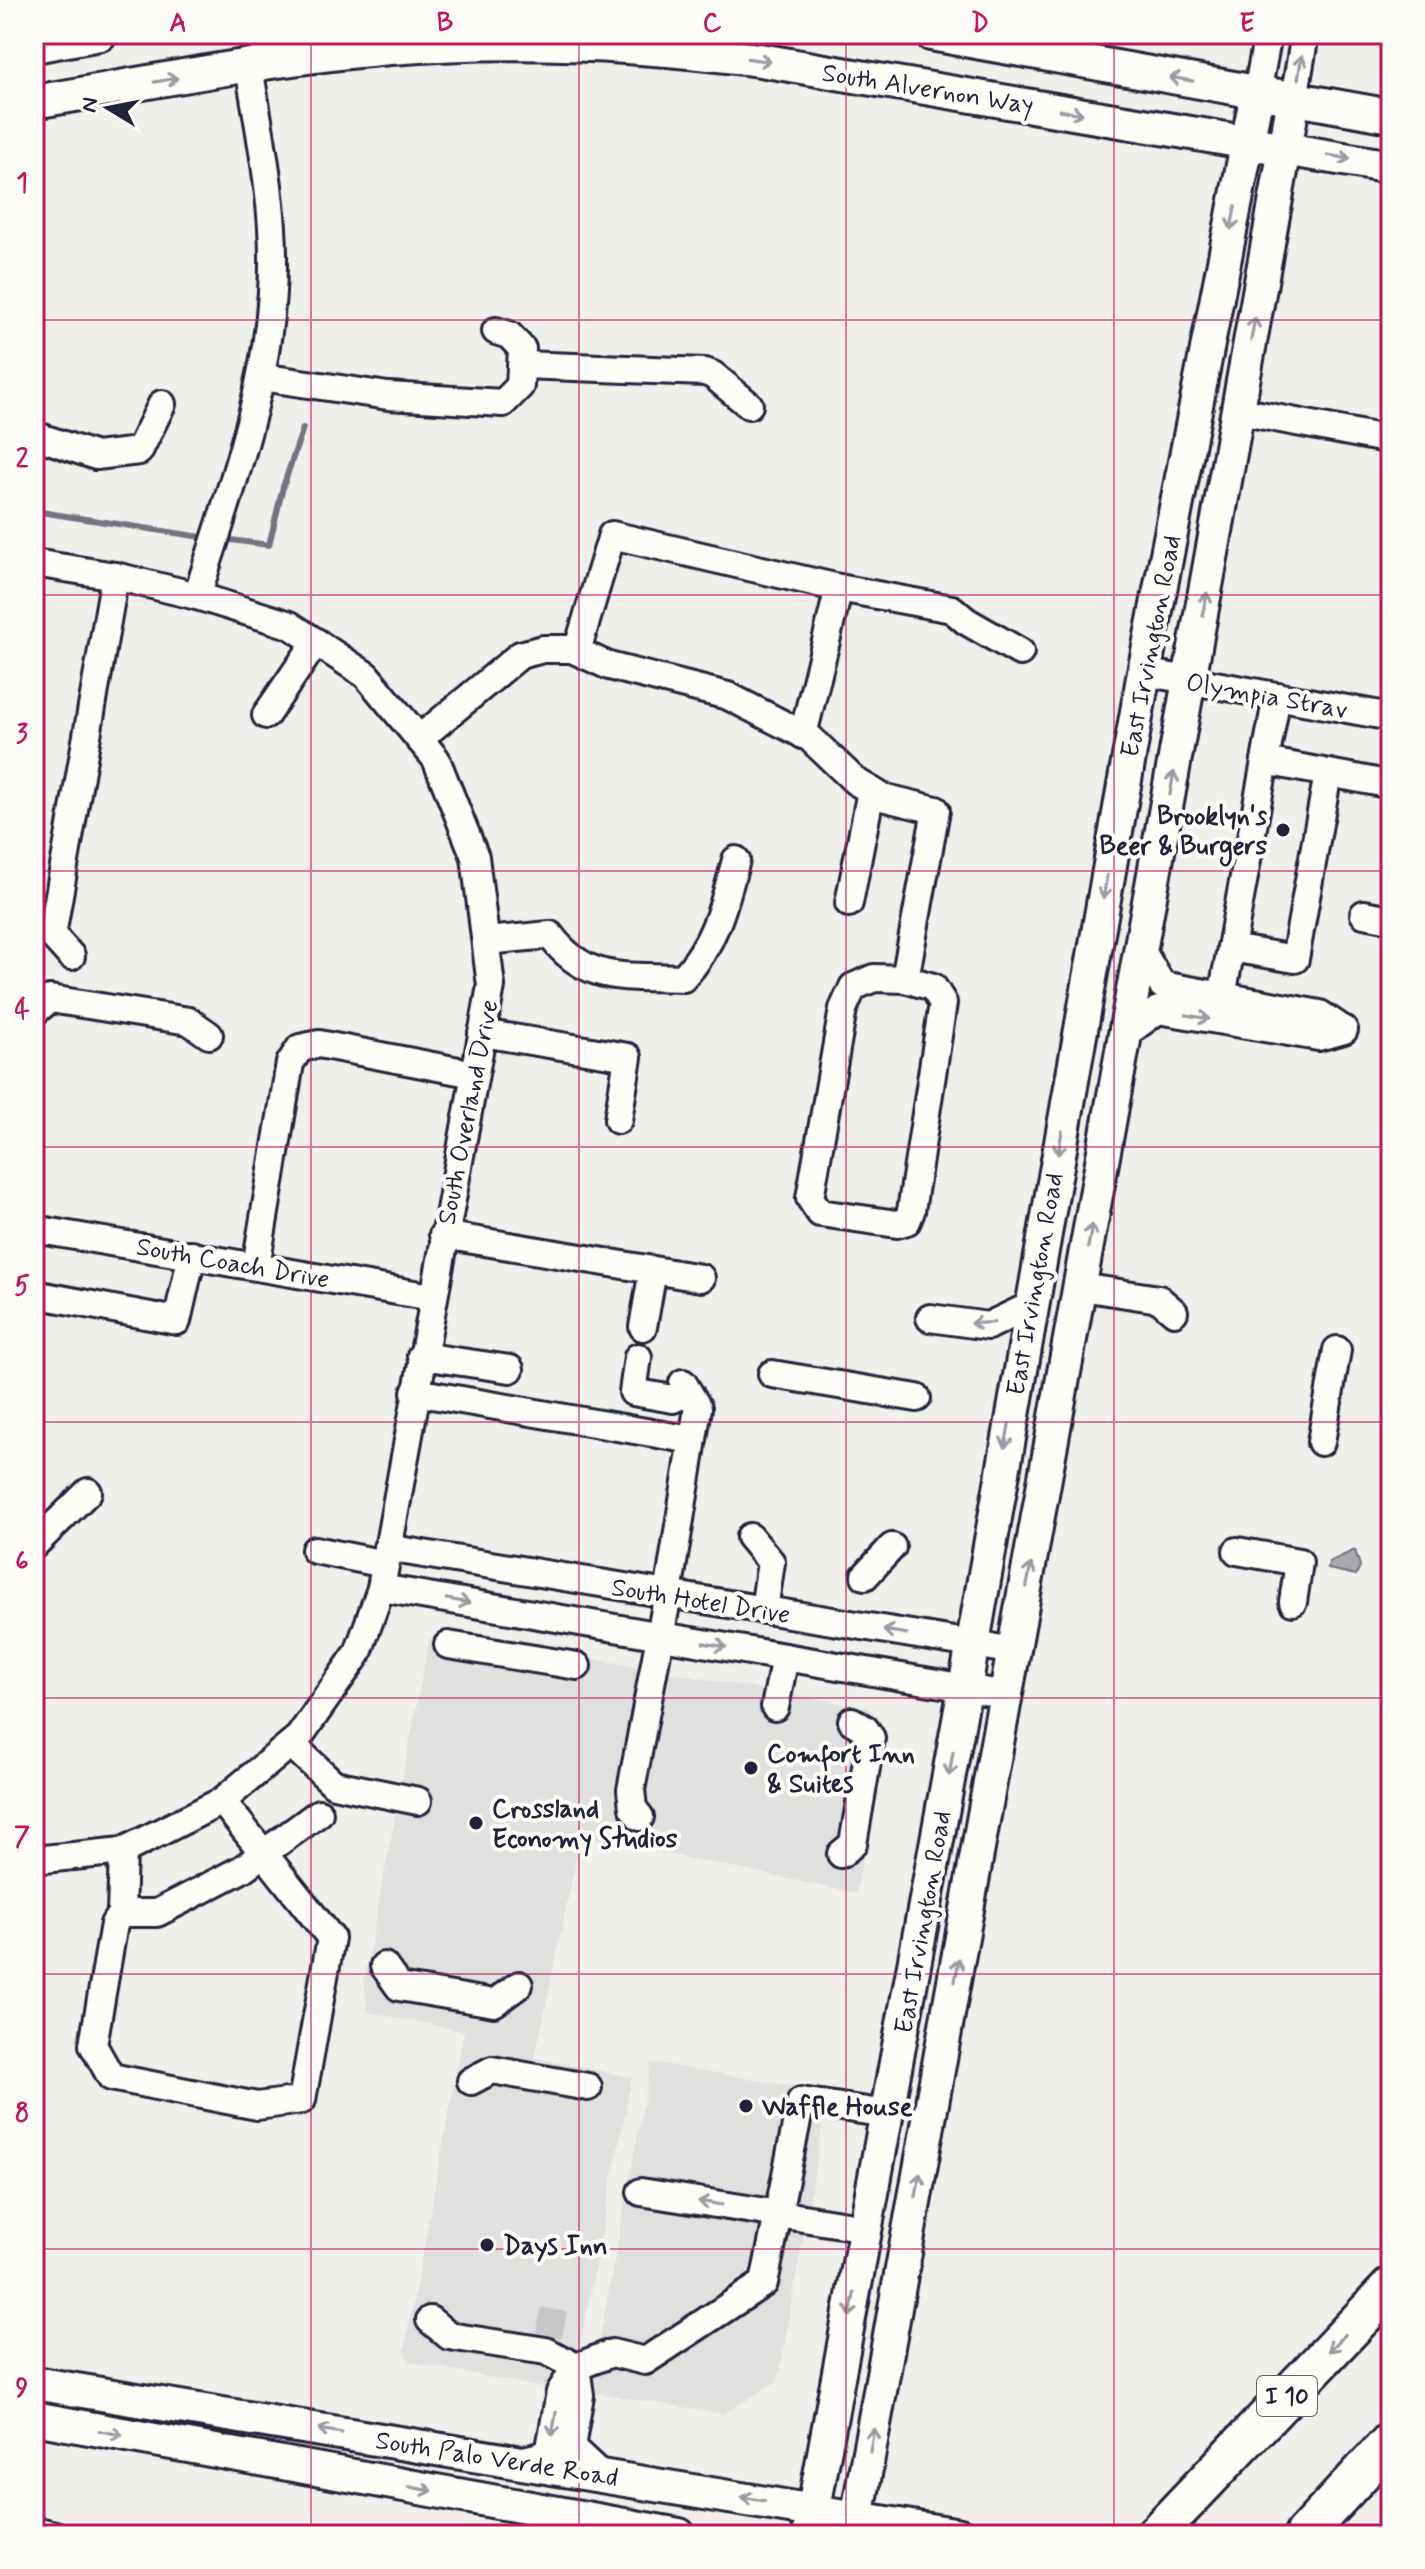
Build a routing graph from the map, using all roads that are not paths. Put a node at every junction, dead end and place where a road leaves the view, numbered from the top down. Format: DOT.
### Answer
graph roads {
  1 [pos="100,34"];
  2 [pos="931,34"];
  3 [pos="1268,34"];
  4 [pos="1305,34"];
  5 [pos="34,46"];
  6 [pos="249,66"];
  7 [pos="1257,93"];
  8 [pos="1294,99"];
  9 [pos="34,102"];
  10 [pos="1391,116"];
  11 [pos="1248,141"];
  12 [pos="1286,147"];
  13 [pos="1391,167"];
  14 [pos="496,331"];
  15 [pos="522,365"];
  16 [pos="261,377"];
  17 [pos="162,404"];
  18 [pos="749,405"];
  19 [pos="1239,411"];
  20 [pos="34,435"];
  21 [pos="1391,440"];
  22 [pos="34,563"];
  23 [pos="115,576"];
  24 [pos="839,588"];
  25 [pos="197,596"];
  26 [pos="316,642"];
  27 [pos="577,651"];
  28 [pos="1020,652"];
  29 [pos="1144,672"];
  30 [pos="1191,681"];
  31 [pos="1277,696"];
  32 [pos="266,715"];
  33 [pos="1391,717"];
  34 [pos="803,735"];
  35 [pos="419,739"];
  36 [pos="1265,761"];
  37 [pos="1328,773"];
  38 [pos="1390,779"];
  39 [pos="871,791"];
  40 [pos="736,860"];
  41 [pos="849,903"];
  42 [pos="1364,914"];
  43 [pos="1391,919"];
  44 [pos="486,941"];
  45 [pos="1231,948"];
  46 [pos="1142,951"];
  47 [pos="71,956"];
  48 [pos="905,979"];
  49 [pos="1222,996"];
  50 [pos="34,1012"];
  51 [pos="1128,1032"];
  52 [pos="482,1033"];
  53 [pos="209,1035"];
  54 [pos="474,1074"];
  55 [pos="618,1120"];
  56 [pos="34,1229"];
  57 [pos="443,1235"];
  58 [pos="192,1255"];
  59 [pos="256,1266"];
  60 [pos="653,1270"];
  61 [pos="701,1278"];
  62 [pos="1081,1287"];
  63 [pos="34,1294"];
  64 [pos="432,1297"];
  65 [pos="1030,1306"];
  66 [pos="1174,1312"];
  67 [pos="930,1318"];
  68 [pos="643,1327"];
  69 [pos="1337,1350"];
  70 [pos="421,1356"];
  71 [pos="638,1357"];
  72 [pos="510,1369"];
  73 [pos="772,1374"];
  74 [pos="415,1392"];
  75 [pos="917,1398"];
  76 [pos="692,1440"];
  77 [pos="1321,1442"];
  78 [pos="88,1492"];
  79 [pos="750,1537"];
  80 [pos="34,1545"];
  81 [pos="892,1547"];
  82 [pos="315,1550"];
  83 [pos="1237,1551"];
  84 [pos="385,1567"];
  85 [pos="865,1576"];
  86 [pos="574,1579"];
  87 [pos="668,1594"];
  88 [pos="1293,1602"];
  89 [pos="764,1610"];
  90 [pos="659,1636"];
  91 [pos="448,1645"];
  92 [pos="972,1645"];
  93 [pos="1015,1651"];
  94 [pos="785,1657"];
  95 [pos="577,1666"];
  96 [pos="965,1688"];
  97 [pos="1007,1695"];
  98 [pos="775,1707"];
  99 [pos="852,1721"];
  100 [pos="291,1744"];
  101 [pos="222,1801"];
  102 [pos="418,1801"];
  103 [pos="319,1813"];
  104 [pos="640,1817"];
  105 [pos="123,1851"];
  106 [pos="265,1853"];
  107 [pos="841,1854"];
  108 [pos="34,1860"];
  109 [pos="121,1913"];
  110 [pos="384,1966"];
  111 [pos="519,1985"];
  112 [pos="471,2081"];
  113 [pos="588,2087"];
  114 [pos="887,2114"];
  115 [pos="641,2192"];
  116 [pos="778,2214"];
  117 [pos="866,2228"];
  118 [pos="1391,2287"];
  119 [pos="430,2320"];
  120 [pos="576,2367"];
  121 [pos="34,2383"];
  122 [pos="34,2399"];
  123 [pos="141,2400"];
  124 [pos="34,2418"];
  125 [pos="1391,2444"];
  126 [pos="519,2461"];
  127 [pos="600,2474"];
  128 [pos="811,2522"];
  129 [pos="856,2526"];
  130 [pos="34,2530"];
  131 [pos="1305,2534"];
  132 [pos="55,2535"];
  133 [pos="679,2535"];
  134 [pos="960,2535"];
  135 [pos="1155,2535"];
  1 -- 5 [label="main road"];
  7 -- 2 [label="main road, South Alvernon Way, one-way"];
  3 -- 7 [label="street, East Irvington Road"];
  8 -- 4 [label="street, East Irvington Road, one-way"];
  9 -- 6 [label="main road, South Alvernon Way, one-way"];
  6 -- 11 [label="main road, South Alvernon Way, one-way"];
  6 -- 16 [label="street"];
  7 -- 8 [label="main road, South Alvernon Way"];
  7 -- 11 [label="main road, East Irvington Road"];
  8 -- 10 [label="main road, South Alvernon Way"];
  8 -- 12 [label="main road, East Irvington Road"];
  11 -- 12 [label="main road, South Alvernon Way"];
  11 -- 29 [label="main road, East Irvington Road, one-way"];
  12 -- 13 [label="main road, South Alvernon Way, one-way"];
  19 -- 12 [label="main road, East Irvington Road, one-way"];
  14 -- 15 [label="street"];
  15 -- 16 [label="street"];
  15 -- 18 [label="street"];
  16 -- 25 [label="street"];
  17 -- 20 [label="street"];
  19 -- 21 [label="street"];
  30 -- 19 [label="main road, East Irvington Road, one-way"];
  22 -- 23 [label="street, South Overland Drive"];
  23 -- 25 [label="street, South Overland Drive"];
  23 -- 47 [label="street"];
  24 -- 27 [label="street"];
  24 -- 28 [label="street"];
  24 -- 34 [label="street"];
  25 -- 26 [label="street, South Overland Drive"];
  26 -- 32 [label="street"];
  26 -- 35 [label="street, South Overland Drive"];
  27 -- 34 [label="street"];
  27 -- 35 [label="street"];
  29 -- 30 [label="street, Olympia Strav"];
  29 -- 65 [label="main road, East Irvington Road, one-way"];
  30 -- 31 [label="street, Olympia Strav"];
  46 -- 30 [label="main road, East Irvington Road, one-way"];
  31 -- 33 [label="street, Olympia Strav"];
  31 -- 36 [label="street"];
  34 -- 39 [label="street"];
  35 -- 44 [label="street, South Overland Drive"];
  36 -- 37 [label="street"];
  36 -- 45 [label="street"];
  37 -- 38 [label="street"];
  37 -- 45 [label="street"];
  39 -- 41 [label="street"];
  39 -- 48 [label="street"];
  40 -- 44 [label="street"];
  42 -- 43 [label="street"];
  44 -- 52 [label="street, South Overland Drive"];
  45 -- 49 [label="street"];
  46 -- 49 [label="street"];
  46 -- 51 [label="main road, East Irvington Road"];
  48 -- 48 [label="street"];
  51 -- 49 [label="street, one-way"];
  50 -- 53 [label="street"];
  62 -- 51 [label="main road, East Irvington Road, one-way"];
  52 -- 54 [label="street, South Overland Drive"];
  52 -- 55 [label="street"];
  54 -- 57 [label="street, South Overland Drive"];
  54 -- 59 [label="street"];
  56 -- 58 [label="street, South Coach Drive"];
  57 -- 60 [label="street"];
  57 -- 64 [label="street, South Overland Drive"];
  58 -- 59 [label="street, South Coach Drive"];
  58 -- 63 [label="street"];
  59 -- 64 [label="street, South Coach Drive"];
  60 -- 61 [label="street"];
  60 -- 68 [label="street"];
  62 -- 66 [label="street"];
  93 -- 62 [label="main road, East Irvington Road, one-way"];
  64 -- 70 [label="street, South Overland Drive"];
  65 -- 67 [label="street, one-way"];
  65 -- 92 [label="main road, East Irvington Road, one-way"];
  69 -- 77 [label="street"];
  70 -- 72 [label="street"];
  70 -- 74 [label="street, South Overland Drive"];
  71 -- 76 [label="street"];
  73 -- 75 [label="street"];
  74 -- 76 [label="street"];
  74 -- 84 [label="street, South Overland Drive"];
  76 -- 87 [label="street"];
  78 -- 80 [label="street"];
  79 -- 89 [label="street"];
  81 -- 85 [label="street"];
  82 -- 84 [label="street"];
  83 -- 88 [label="street"];
  84 -- 86 [label="street, South Hotel Drive"];
  84 -- 86 [label="street"];
  84 -- 90 [label="street, South Hotel Drive, one-way"];
  84 -- 100 [label="street, South Overland Drive"];
  86 -- 87 [label="street, South Hotel Drive"];
  87 -- 89 [label="street, South Hotel Drive"];
  87 -- 90 [label="street"];
  92 -- 89 [label="street, South Hotel Drive, one-way"];
  90 -- 94 [label="street, South Hotel Drive, one-way"];
  90 -- 104 [label="street"];
  91 -- 95 [label="street"];
  92 -- 93 [label="street, South Hotel Drive"];
  92 -- 96 [label="main road, East Irvington Road"];
  93 -- 97 [label="main road, East Irvington Road"];
  94 -- 96 [label="street, South Hotel Drive"];
  94 -- 98 [label="street"];
  96 -- 97 [label="street, South Hotel Drive"];
  96 -- 114 [label="main road, East Irvington Road, one-way"];
  129 -- 97 [label="main road, East Irvington Road, one-way"];
  99 -- 107 [label="street"];
  100 -- 101 [label="street, South Overland Drive"];
  100 -- 102 [label="street"];
  101 -- 105 [label="street, South Overland Drive"];
  101 -- 106 [label="street"];
  103 -- 106 [label="street"];
  105 -- 108 [label="street"];
  105 -- 109 [label="street"];
  106 -- 109 [label="street"];
  106 -- 109 [label="street"];
  110 -- 111 [label="street"];
  112 -- 113 [label="street"];
  114 -- 116 [label="street"];
  114 -- 117 [label="main road, East Irvington Road"];
  116 -- 115 [label="street, one-way"];
  116 -- 117 [label="street"];
  116 -- 120 [label="street"];
  117 -- 128 [label="main road, East Irvington Road, one-way"];
  118 -- 135 [label="highway, I 10, one-way"];
  119 -- 120 [label="street"];
  120 -- 126 [label="street, one-way"];
  120 -- 127 [label="street"];
  121 -- 123 [label="main road, South Palo Verde Road"];
  122 -- 123 [label="main road"];
  126 -- 123 [label="main road, South Palo Verde Road, one-way"];
  124 -- 133 [label="main road, South Palo Verde Road, one-way"];
  125 -- 131 [label="highway"];
  126 -- 127 [label="main road, South Palo Verde Road"];
  128 -- 127 [label="main road, South Palo Verde Road, one-way"];
  128 -- 129 [label="main road, South Palo Verde Road"];
  129 -- 134 [label="main road, South Palo Verde Road"];
  130 -- 132 [label="street"];
}
